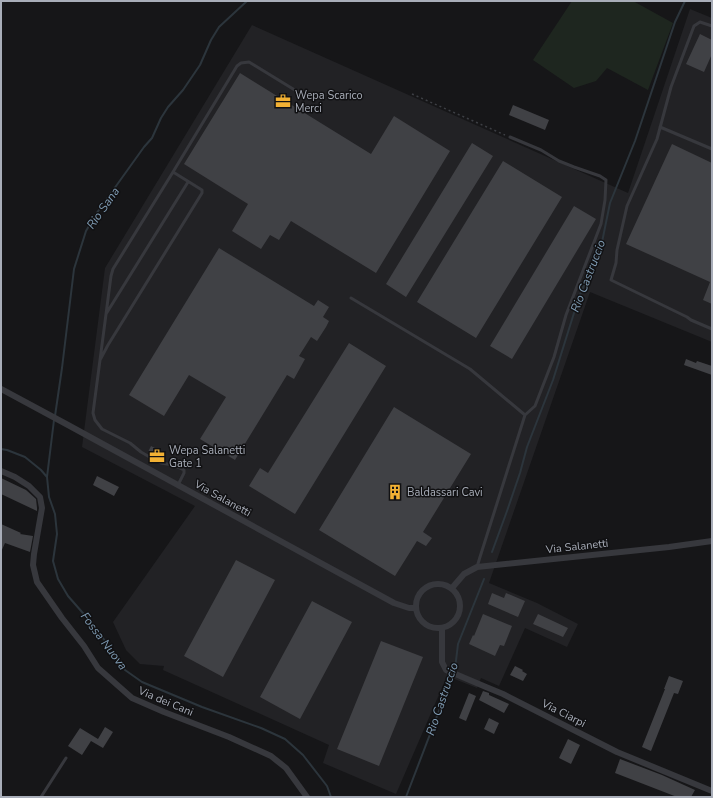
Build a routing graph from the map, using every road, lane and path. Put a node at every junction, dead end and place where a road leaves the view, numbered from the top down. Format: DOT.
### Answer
graph roads {
  1 [pos="712,26"];
  2 [pos="298,92"];
  3 [pos="412,94"];
  4 [pos="660,127"];
  5 [pos="510,137"];
  6 [pos="712,150"];
  7 [pos="173,172"];
  8 [pos="188,182"];
  9 [pos="351,298"];
  10 [pos="106,315"];
  11 [pos="712,329"];
  12 [pos="100,360"];
  13 [pos="1,390"];
  14 [pos="525,415"];
  15 [pos="1,471"];
  16 [pos="178,485"];
  17 [pos="712,541"];
  18 [pos="477,567"];
  19 [pos="452,588"];
  20 [pos="416,608"];
  21 [pos="442,628"];
  22 [pos="66,758"];
  23 [pos="712,791"];
  24 [pos="41,797"];
  25 [pos="307,797"];
  1 -- 4 [label="lane"];
  2 -- 7 [label="lane"];
  3 -- 5 [label="path"];
  4 -- 6 [label="lane"];
  4 -- 11 [label="lane"];
  5 -- 14 [label="lane"];
  7 -- 8 [label="lane"];
  7 -- 10 [label="lane"];
  8 -- 10 [label="lane"];
  8 -- 12 [label="lane"];
  9 -- 14 [label="lane"];
  10 -- 12 [label="lane"];
  12 -- 16 [label="lane"];
  13 -- 16 [label="street, Via Salanetti"];
  14 -- 18 [label="lane"];
  15 -- 25 [label="street, Via dei Cani"];
  16 -- 20 [label="street, Via Salanetti"];
  17 -- 18 [label="street, Via Salanetti"];
  18 -- 19 [label="street, Via Salanetti"];
  19 -- 20 [label="street"];
  19 -- 21 [label="street"];
  20 -- 21 [label="street"];
  21 -- 23 [label="street, Via Ciarpi"];
  22 -- 24 [label="lane"];
}
